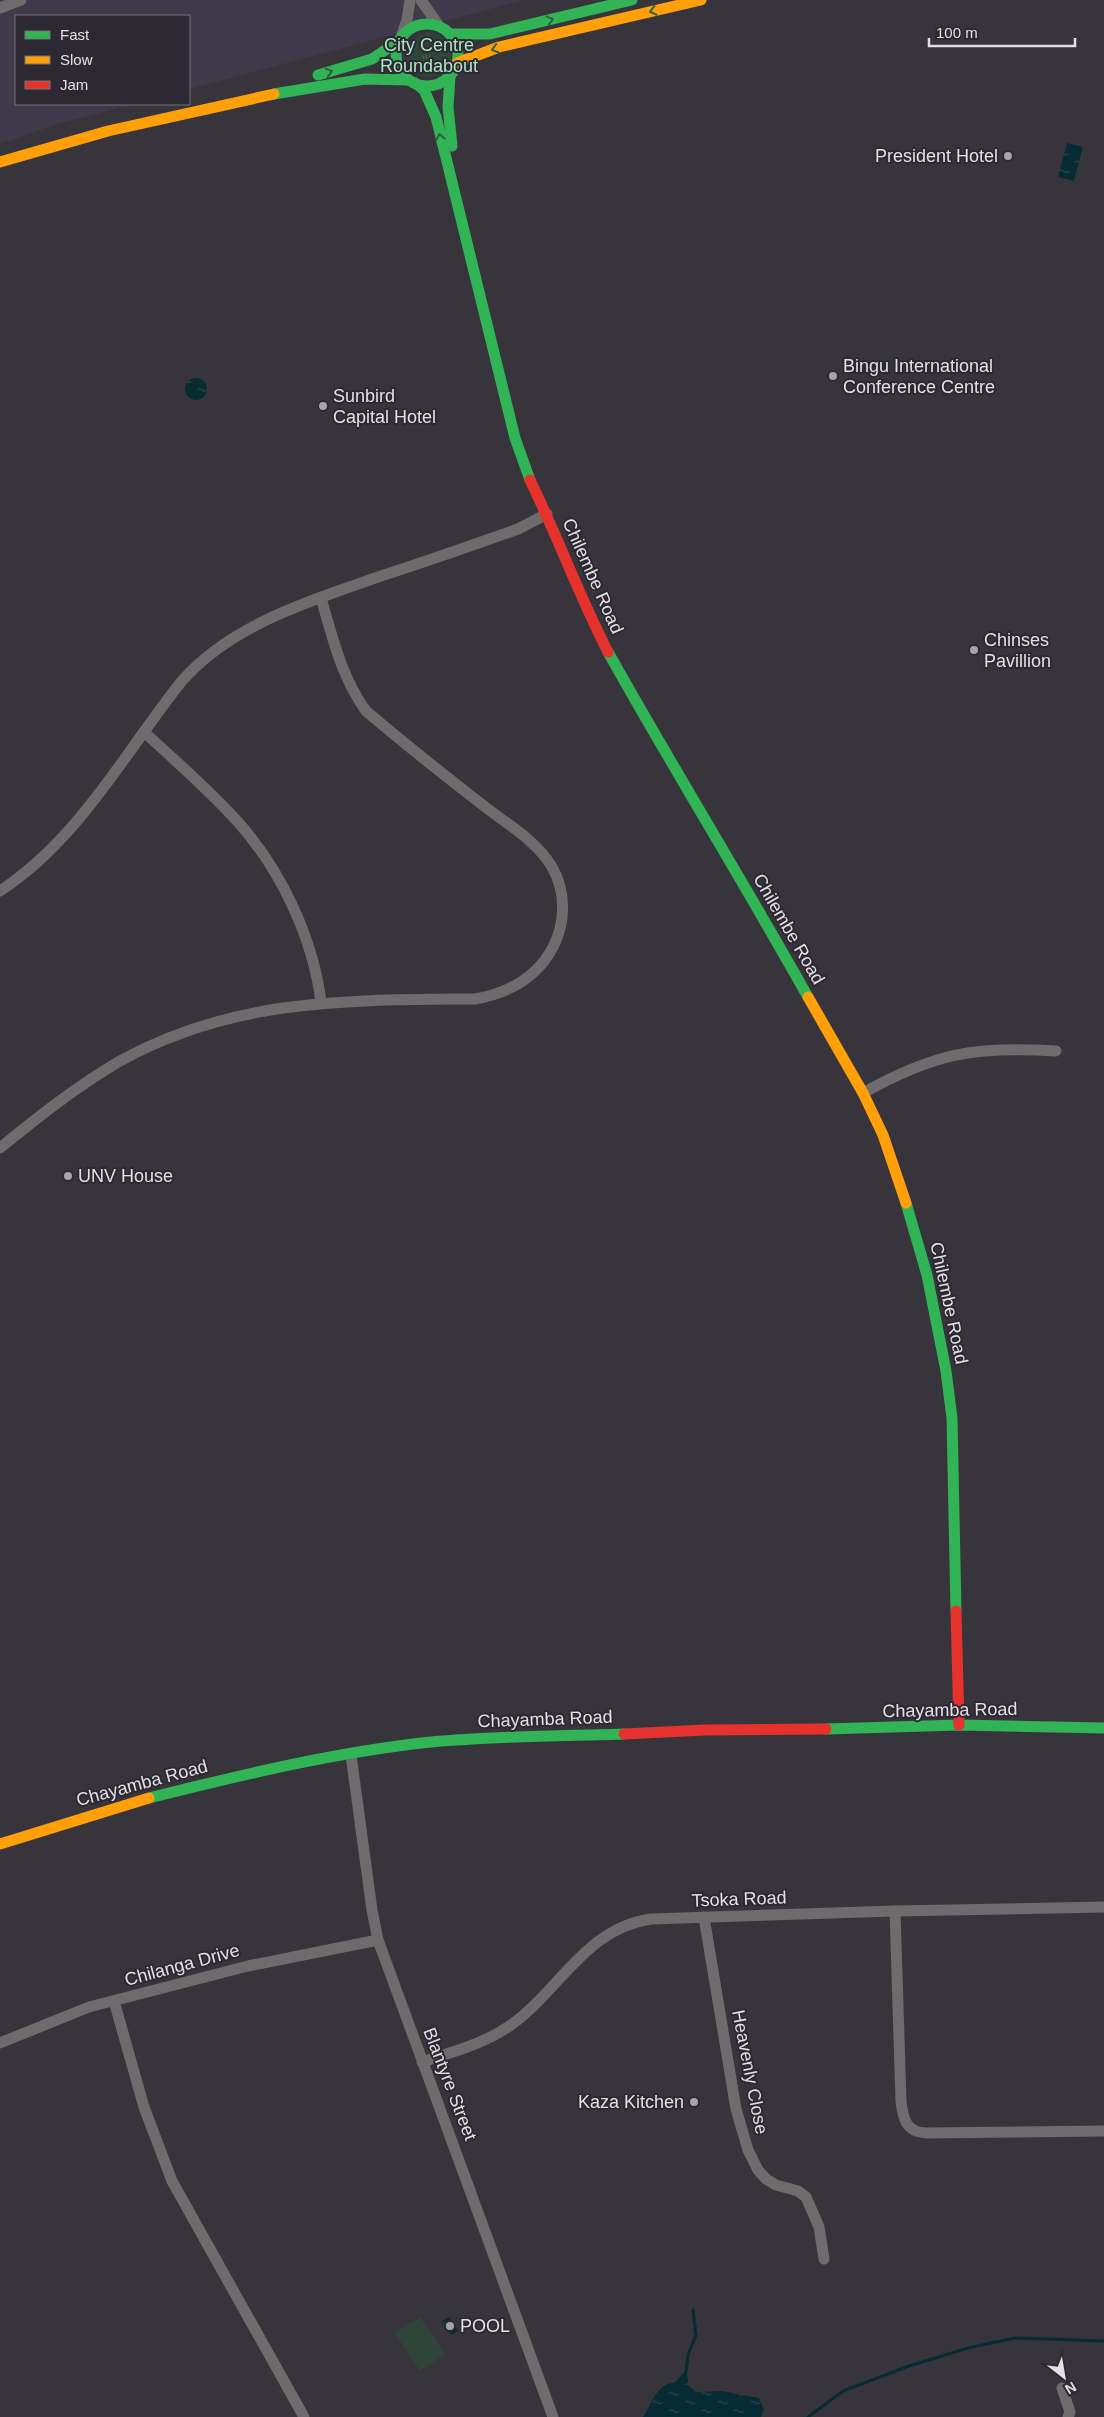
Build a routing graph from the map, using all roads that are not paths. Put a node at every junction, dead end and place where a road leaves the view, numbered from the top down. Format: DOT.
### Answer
graph roads {
  1 [pos="21,0"];
  2 [pos="410,0"];
  3 [pos="421,0"];
  4 [pos="632,0"];
  5 [pos="700,0"];
  6 [pos="0,8"];
  7 [pos="439,26"];
  8 [pos="451,34"];
  9 [pos="400,40"];
  10 [pos="457,62"];
  11 [pos="450,76"];
  12 [pos="412,82"];
  13 [pos="250,98"];
  14 [pos="0,162"];
  15 [pos="454,184"];
  16 [pos="547,514"];
  17 [pos="321,598"];
  18 [pos="144,732"];
  19 [pos="0,891"];
  20 [pos="322,1002"];
  21 [pos="1056,1051"];
  22 [pos="863,1093"];
  23 [pos="0,1148"];
  24 [pos="959,1725"];
  25 [pos="1104,1728"];
  26 [pos="351,1755"];
  27 [pos="0,1844"];
  28 [pos="1104,1907"];
  29 [pos="895,1911"];
  30 [pos="704,1918"];
  31 [pos="378,1940"];
  32 [pos="114,2001"];
  33 [pos="0,2042"];
  34 [pos="422,2062"];
  35 [pos="1104,2131"];
  36 [pos="824,2259"];
  37 [pos="1062,2388"];
  38 [pos="304,2417"];
  39 [pos="553,2417"];
  40 [pos="1068,2417"];
  1 -- 6 [label="street"];
  2 -- 9 [label="street"];
  3 -- 7 [label="street"];
  8 -- 4 [label="main road, one-way"];
  5 -- 10 [label="main road, one-way"];
  7 -- 8 [label="main road"];
  7 -- 9 [label="main road"];
  8 -- 10 [label="main road"];
  9 -- 12 [label="main road"];
  13 -- 9 [label="main road, one-way"];
  10 -- 11 [label="main road"];
  11 -- 12 [label="main road"];
  11 -- 15 [label="main road"];
  12 -- 13 [label="main road"];
  15 -- 12 [label="main road, one-way"];
  13 -- 14 [label="main road"];
  15 -- 16 [label="main road, Chilembe Road"];
  16 -- 17 [label="street"];
  16 -- 22 [label="main road, Chilembe Road"];
  17 -- 18 [label="street"];
  17 -- 20 [label="street"];
  18 -- 19 [label="street"];
  18 -- 20 [label="street"];
  20 -- 23 [label="street"];
  21 -- 22 [label="street"];
  22 -- 24 [label="main road, Chilembe Road"];
  24 -- 25 [label="main road, Chayamba Road"];
  24 -- 26 [label="main road, Chayamba Road"];
  26 -- 27 [label="main road, Chayamba Road"];
  26 -- 31 [label="street, Blantyre Street"];
  28 -- 29 [label="street, Tsoka Road"];
  29 -- 30 [label="street, Tsoka Road"];
  29 -- 35 [label="street"];
  30 -- 34 [label="street, Tsoka Road"];
  30 -- 36 [label="street, Heavenly Close"];
  31 -- 32 [label="street, Chilanga Drive"];
  31 -- 34 [label="street, Blantyre Street"];
  32 -- 33 [label="street, Chilanga Drive"];
  32 -- 38 [label="street"];
  34 -- 39 [label="street, Blantyre Street"];
  37 -- 40 [label="street"];
}
